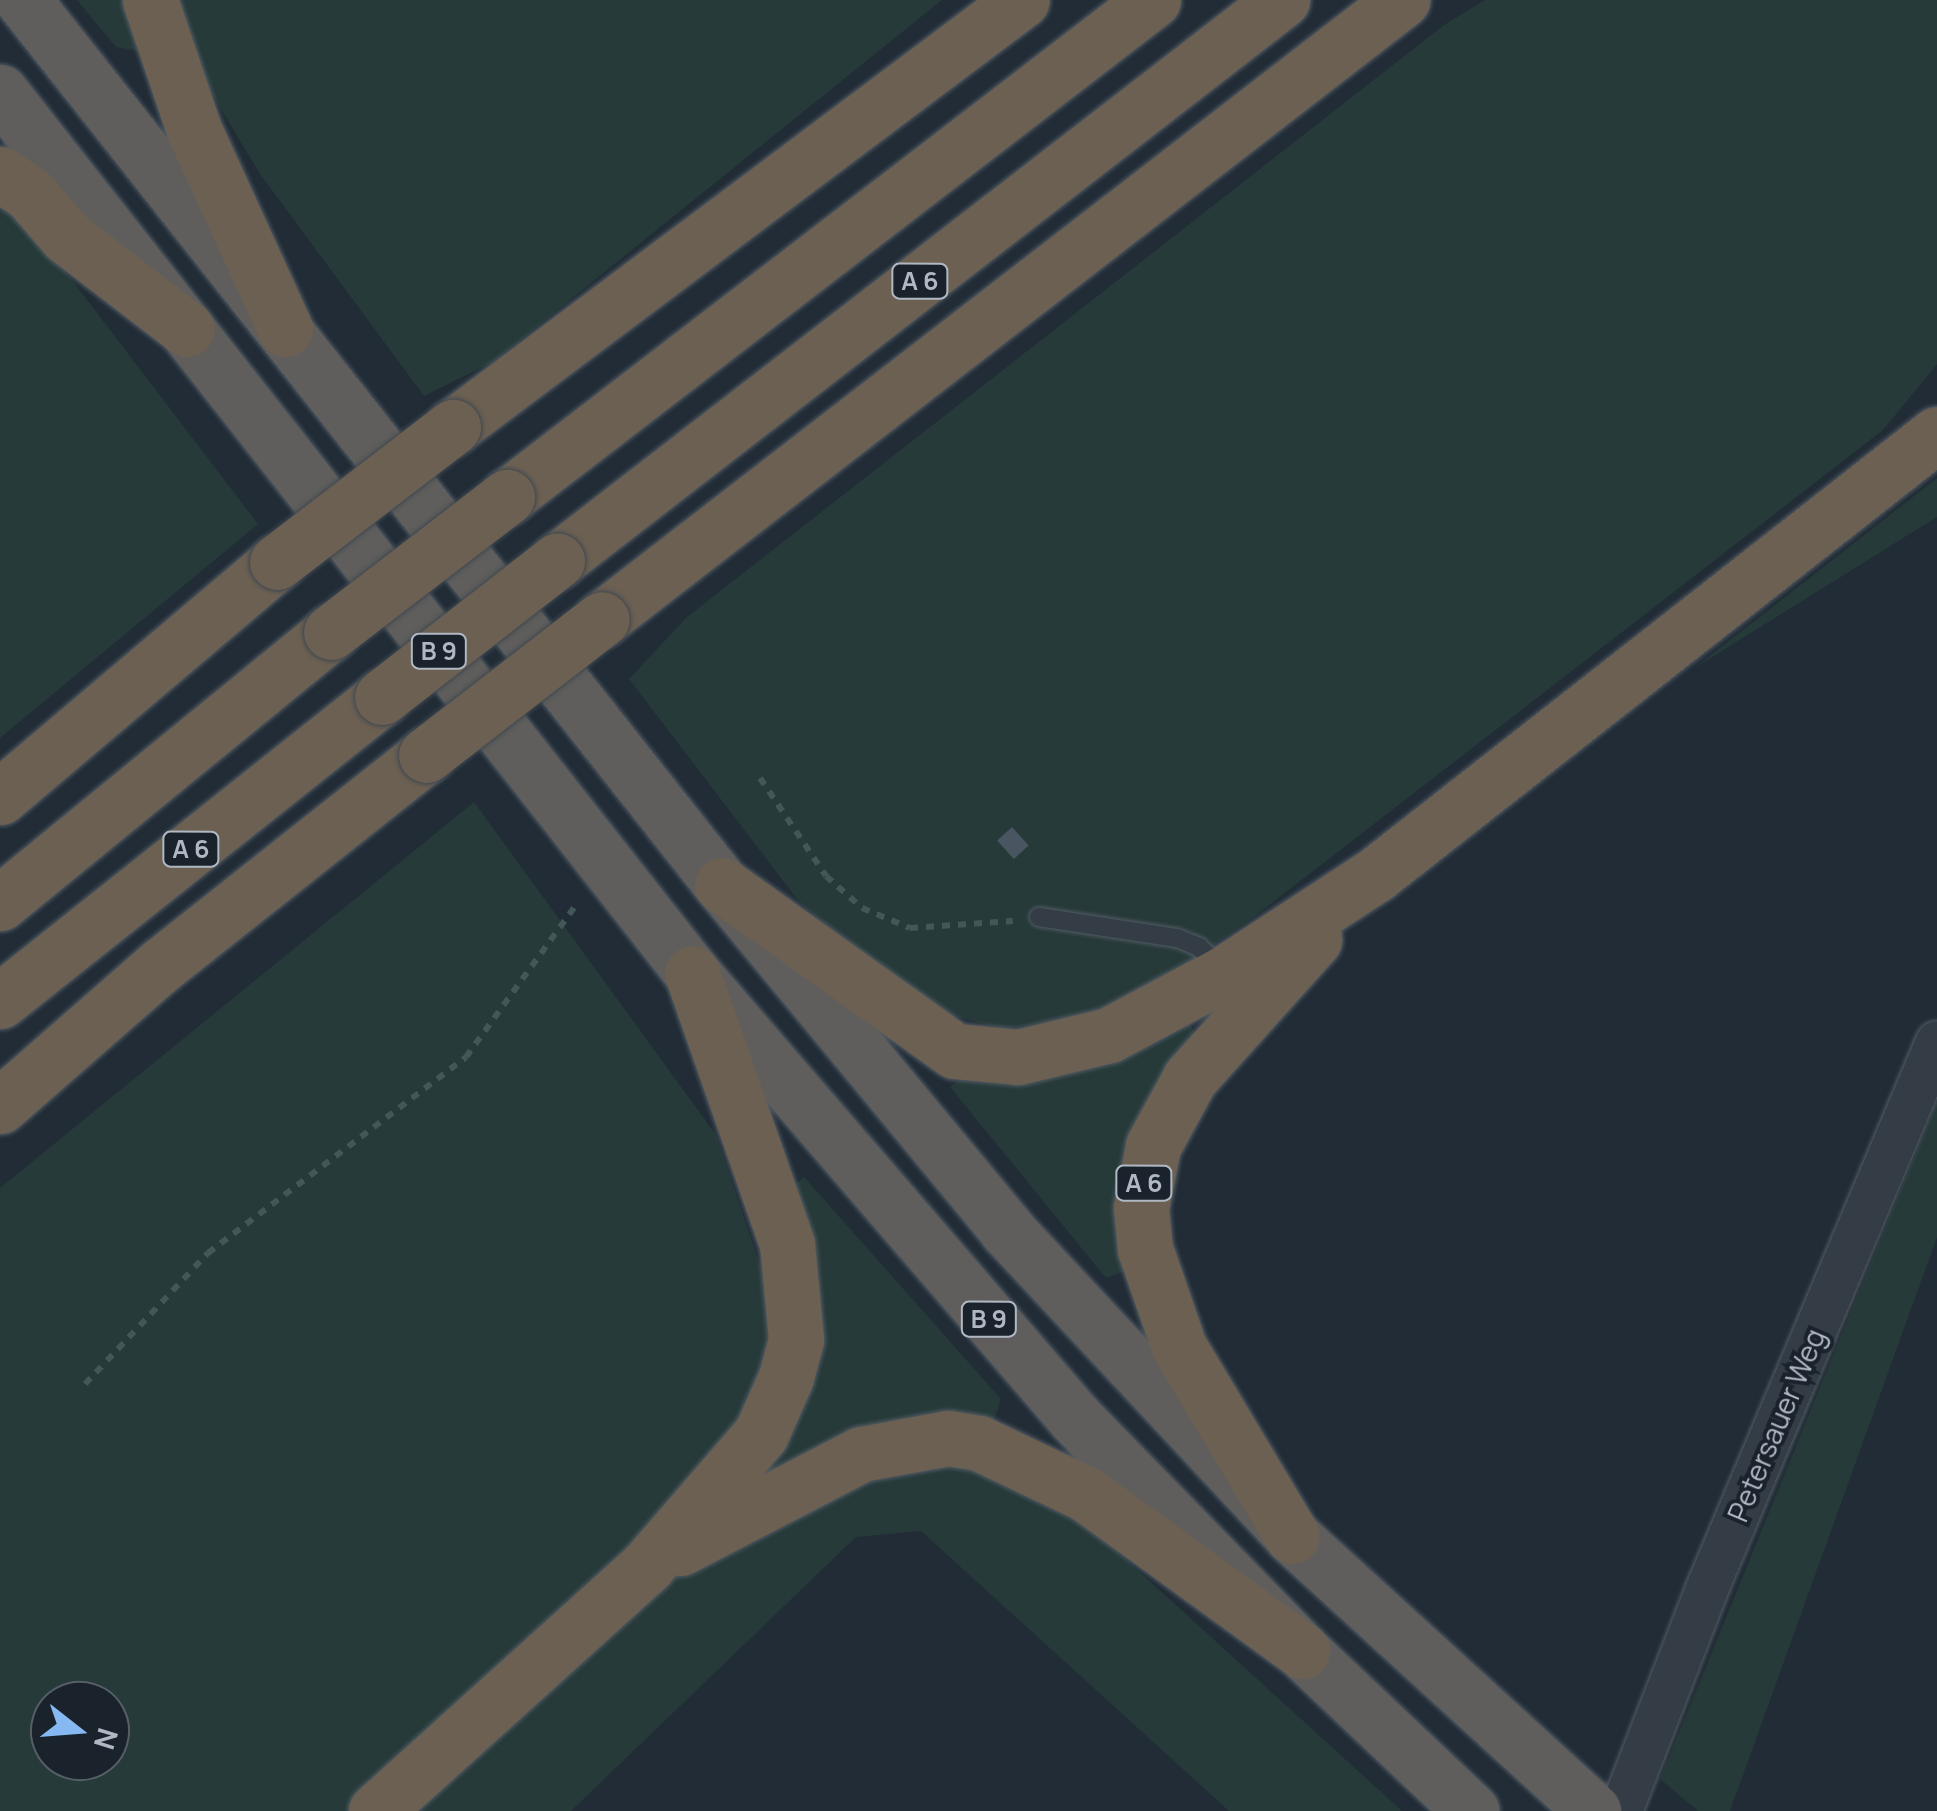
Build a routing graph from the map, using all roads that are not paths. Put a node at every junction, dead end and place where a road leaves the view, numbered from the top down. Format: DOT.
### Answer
graph roads {
  1 [pos="23,0"];
  2 [pos="150,0"];
  3 [pos="1022,0"];
  4 [pos="1152,0"];
  5 [pos="1282,0"];
  6 [pos="1402,0"];
  7 [pos="0,92"];
  8 [pos="0,174"];
  9 [pos="186,329"];
  10 [pos="285,329"];
  11 [pos="1929,436"];
  12 [pos="0,796"];
  13 [pos="1376,875"];
  14 [pos="722,885"];
  15 [pos="0,903"];
  16 [pos="1039,916"];
  17 [pos="692,972"];
  18 [pos="1225,973"];
  19 [pos="0,1001"];
  20 [pos="1937,1042"];
  21 [pos="0,1106"];
  22 [pos="1292,1536"];
  23 [pos="646,1566"];
  24 [pos="1302,1652"];
  25 [pos="376,1811"];
  26 [pos="1471,1811"];
  27 [pos="1592,1811"];
  28 [pos="1622,1811"];
  1 -- 10 [label="highway, B 9"];
  2 -- 10 [label="highway"];
  3 -- 12 [label="highway, bridge"];
  4 -- 15 [label="highway, bridge"];
  5 -- 19 [label="highway, A 6, bridge"];
  6 -- 21 [label="highway, bridge"];
  7 -- 9 [label="highway, B 9"];
  8 -- 9 [label="highway, B 9"];
  9 -- 17 [label="highway, B 9"];
  10 -- 14 [label="highway, B 9"];
  11 -- 13 [label="highway"];
  13 -- 18 [label="highway, B 9"];
  13 -- 22 [label="highway, A 6"];
  14 -- 18 [label="highway, B 9"];
  14 -- 22 [label="highway, B 9"];
  16 -- 18 [label="lane"];
  17 -- 23 [label="highway"];
  17 -- 24 [label="highway, B 9"];
  20 -- 28 [label="street, Petersauer Weg"];
  22 -- 27 [label="highway, B 9"];
  23 -- 24 [label="highway, B 9"];
  23 -- 25 [label="highway"];
  24 -- 26 [label="highway, B 9"];
}
